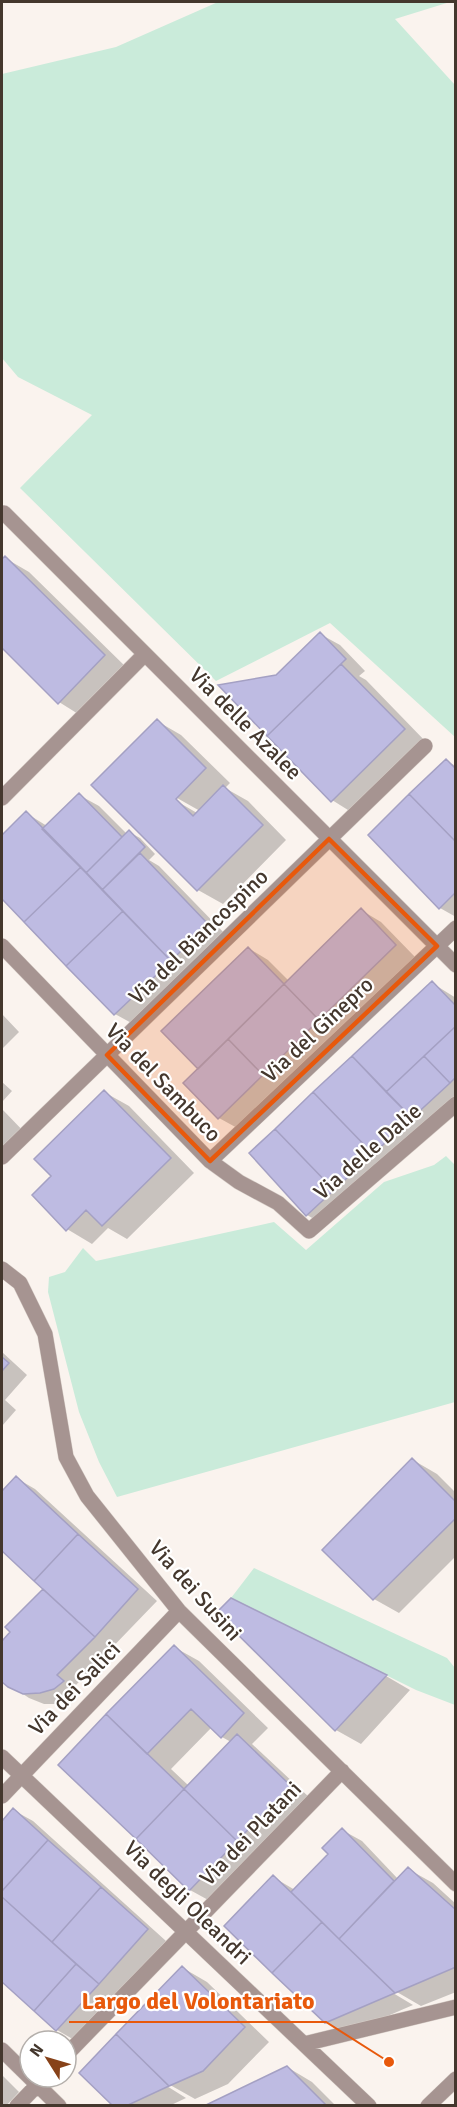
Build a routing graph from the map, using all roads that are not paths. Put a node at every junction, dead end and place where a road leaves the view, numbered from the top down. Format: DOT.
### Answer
graph roads {
  1 [pos="4,513"];
  2 [pos="145,654"];
  3 [pos="425,746"];
  4 [pos="2,798"];
  5 [pos="329,839"];
  6 [pos="456,928"];
  7 [pos="2,946"];
  8 [pos="437,946"];
  9 [pos="456,965"];
  10 [pos="107,1055"];
  11 [pos="456,1104"];
  12 [pos="2,1157"];
  13 [pos="210,1161"];
  14 [pos="309,1232"];
  15 [pos="2,1269"];
  16 [pos="179,1611"];
  17 [pos="2,1757"];
  18 [pos="342,1771"];
  19 [pos="21,1775"];
  20 [pos="2,1796"];
  21 [pos="456,1884"];
  22 [pos="185,1932"];
  23 [pos="456,2007"];
  24 [pos="78,2043"];
  25 [pos="304,2044"];
  26 [pos="2,2050"];
  27 [pos="18,2063"];
  28 [pos="456,2079"];
  29 [pos="33,2089"];
  30 [pos="47,2089"];
  31 [pos="17,2106"];
  32 [pos="59,2106"];
  33 [pos="369,2106"];
  34 [pos="428,2106"];
  1 -- 2 [label="street, Via delle Azalee"];
  2 -- 4 [label="street"];
  2 -- 5 [label="street, Via delle Azalee"];
  3 -- 5 [label="street, Via del Biancospino"];
  5 -- 8 [label="street, Via delle Azalee"];
  5 -- 10 [label="street, Via del Biancospino"];
  6 -- 8 [label="street, Via del Ginepro"];
  7 -- 10 [label="street, Via del Sambuco"];
  8 -- 9 [label="street, Via delle Azalee"];
  8 -- 13 [label="street, Via del Ginepro"];
  10 -- 12 [label="street, Via del Biancospino"];
  10 -- 13 [label="street, Via del Sambuco"];
  11 -- 14 [label="street, Via delle Dalie"];
  13 -- 14 [label="street, Via del Sambuco"];
  15 -- 16 [label="street, Via dei Susini"];
  16 -- 18 [label="street, Via dei Susini"];
  16 -- 19 [label="street, Via dei Salici"];
  17 -- 19 [label="street, Via degli Oleandri"];
  18 -- 21 [label="street, Via dei Susini"];
  18 -- 22 [label="street, Via dei Platani"];
  19 -- 20 [label="street, Via dei Salici"];
  19 -- 22 [label="street, Via degli Oleandri"];
  22 -- 24 [label="street, Via dei Platani"];
  22 -- 25 [label="street, Via degli Oleandri"];
  23 -- 25 [label="street"];
  25 -- 33 [label="street, Via degli Oleandri"];
  26 -- 27 [label="street"];
  28 -- 34 [label="street"];
  29 -- 31 [label="street"];
  30 -- 32 [label="street"];
}
